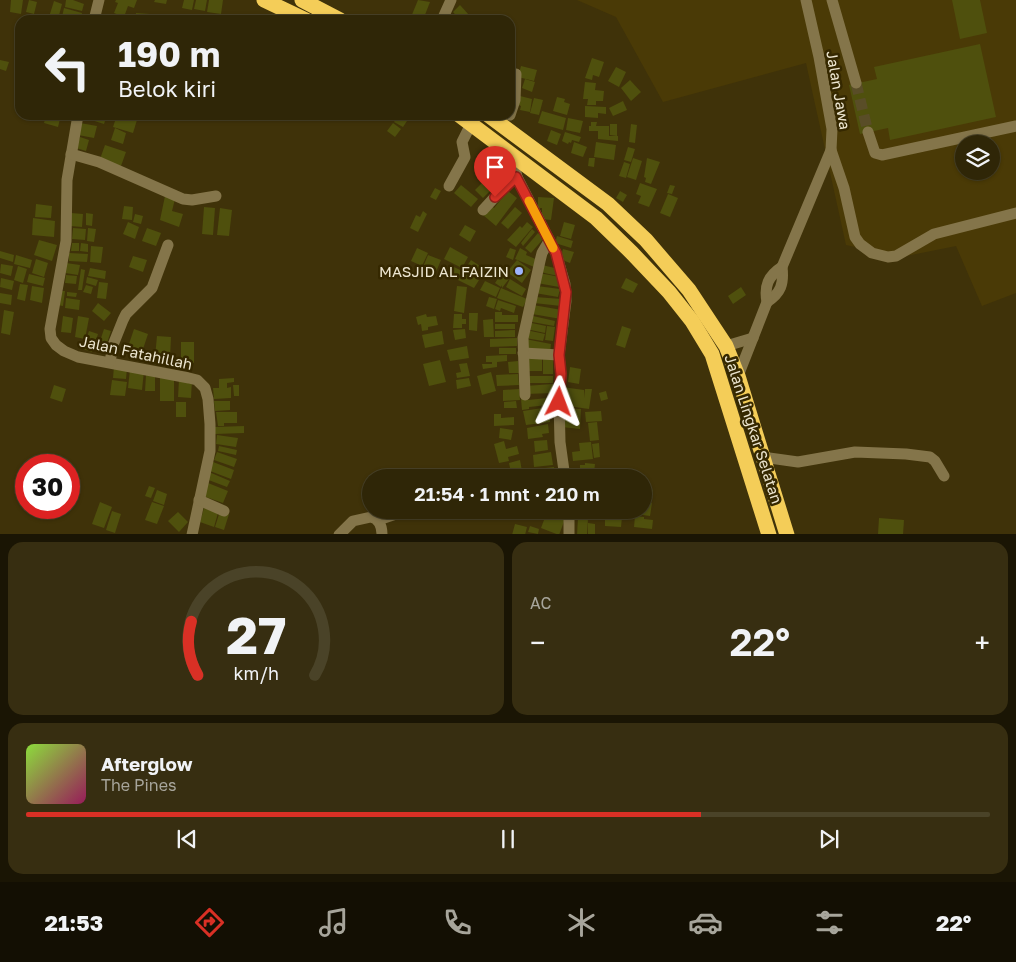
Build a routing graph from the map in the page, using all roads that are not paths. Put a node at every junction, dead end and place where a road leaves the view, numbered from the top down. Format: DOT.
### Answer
graph roads {
  1 [pos="99,0"];
  2 [pos="264,0"];
  3 [pos="302,0"];
  4 [pos="451,0"];
  5 [pos="806,0"];
  6 [pos="832,0"];
  7 [pos="95,15"];
  8 [pos="296,15"];
  9 [pos="330,15"];
  10 [pos="444,15"];
  11 [pos="516,74"];
  12 [pos="856,83"];
  13 [pos="515,100"];
  14 [pos="77,120"];
  15 [pos="466,120"];
  16 [pos="509,120"];
  17 [pos="472,124"];
  18 [pos="1016,126"];
  19 [pos="868,132"];
  20 [pos="830,150"];
  21 [pos="71,154"];
  22 [pos="512,154"];
  23 [pos="516,177"];
  24 [pos="449,186"];
  25 [pos="216,196"];
  26 [pos="483,210"];
  27 [pos="1016,213"];
  28 [pos="549,241"];
  29 [pos="168,245"];
  30 [pos="698,316"];
  31 [pos="753,338"];
  32 [pos="726,346"];
  33 [pos="523,353"];
  34 [pos="559,355"];
  35 [pos="110,362"];
  36 [pos="738,376"];
  37 [pos="525,395"];
  38 [pos="762,457"];
  39 [pos="564,469"];
  40 [pos="944,476"];
  41 [pos="199,500"];
  42 [pos="224,511"];
  43 [pos="381,519"];
  44 [pos="569,519"];
  45 [pos="378,520"];
  46 [pos="192,534"];
  47 [pos="340,534"];
  48 [pos="382,534"];
  49 [pos="569,534"];
  50 [pos="770,534"];
  51 [pos="787,534"];
  1 -- 7 [label="street"];
  2 -- 8 [label="highway"];
  3 -- 9 [label="highway"];
  4 -- 10 [label="street"];
  5 -- 20 [label="street, Jalan Jawa"];
  6 -- 12 [label="street"];
  11 -- 13 [label="street"];
  14 -- 21 [label="street, Jalan Fatahillah"];
  15 -- 17 [label="highway, Jalan Lingkar Selatan"];
  16 -- 30 [label="highway, Jalan Lingkar Selatan"];
  17 -- 22 [label="highway, Jalan Lingkar Selatan"];
  17 -- 24 [label="street"];
  18 -- 19 [label="street"];
  20 -- 27 [label="street"];
  20 -- 31 [label="street, Jalan Jawa"];
  21 -- 25 [label="street"];
  21 -- 35 [label="street, Jalan Fatahillah"];
  22 -- 23 [label="street"];
  22 -- 30 [label="highway, Jalan Lingkar Selatan"];
  23 -- 26 [label="street"];
  23 -- 28 [label="street"];
  28 -- 33 [label="street"];
  28 -- 34 [label="street"];
  29 -- 35 [label="street"];
  30 -- 32 [label="highway, Jalan Lingkar Selatan"];
  30 -- 50 [label="highway, Jalan Lingkar Selatan"];
  31 -- 32 [label="street"];
  31 -- 36 [label="street, Jalan Jawa"];
  32 -- 36 [label="highway, Jalan Lingkar Selatan"];
  33 -- 34 [label="street"];
  33 -- 37 [label="street"];
  34 -- 39 [label="street"];
  35 -- 41 [label="street, Jalan Fatahillah"];
  36 -- 38 [label="highway, Jalan Lingkar Selatan"];
  38 -- 40 [label="street"];
  38 -- 51 [label="highway, Jalan Lingkar Selatan"];
  41 -- 42 [label="street"];
  41 -- 46 [label="street, Jalan Fatahillah"];
  43 -- 45 [label="street"];
  44 -- 49 [label="street"];
  45 -- 47 [label="street"];
  45 -- 48 [label="street"];
}
